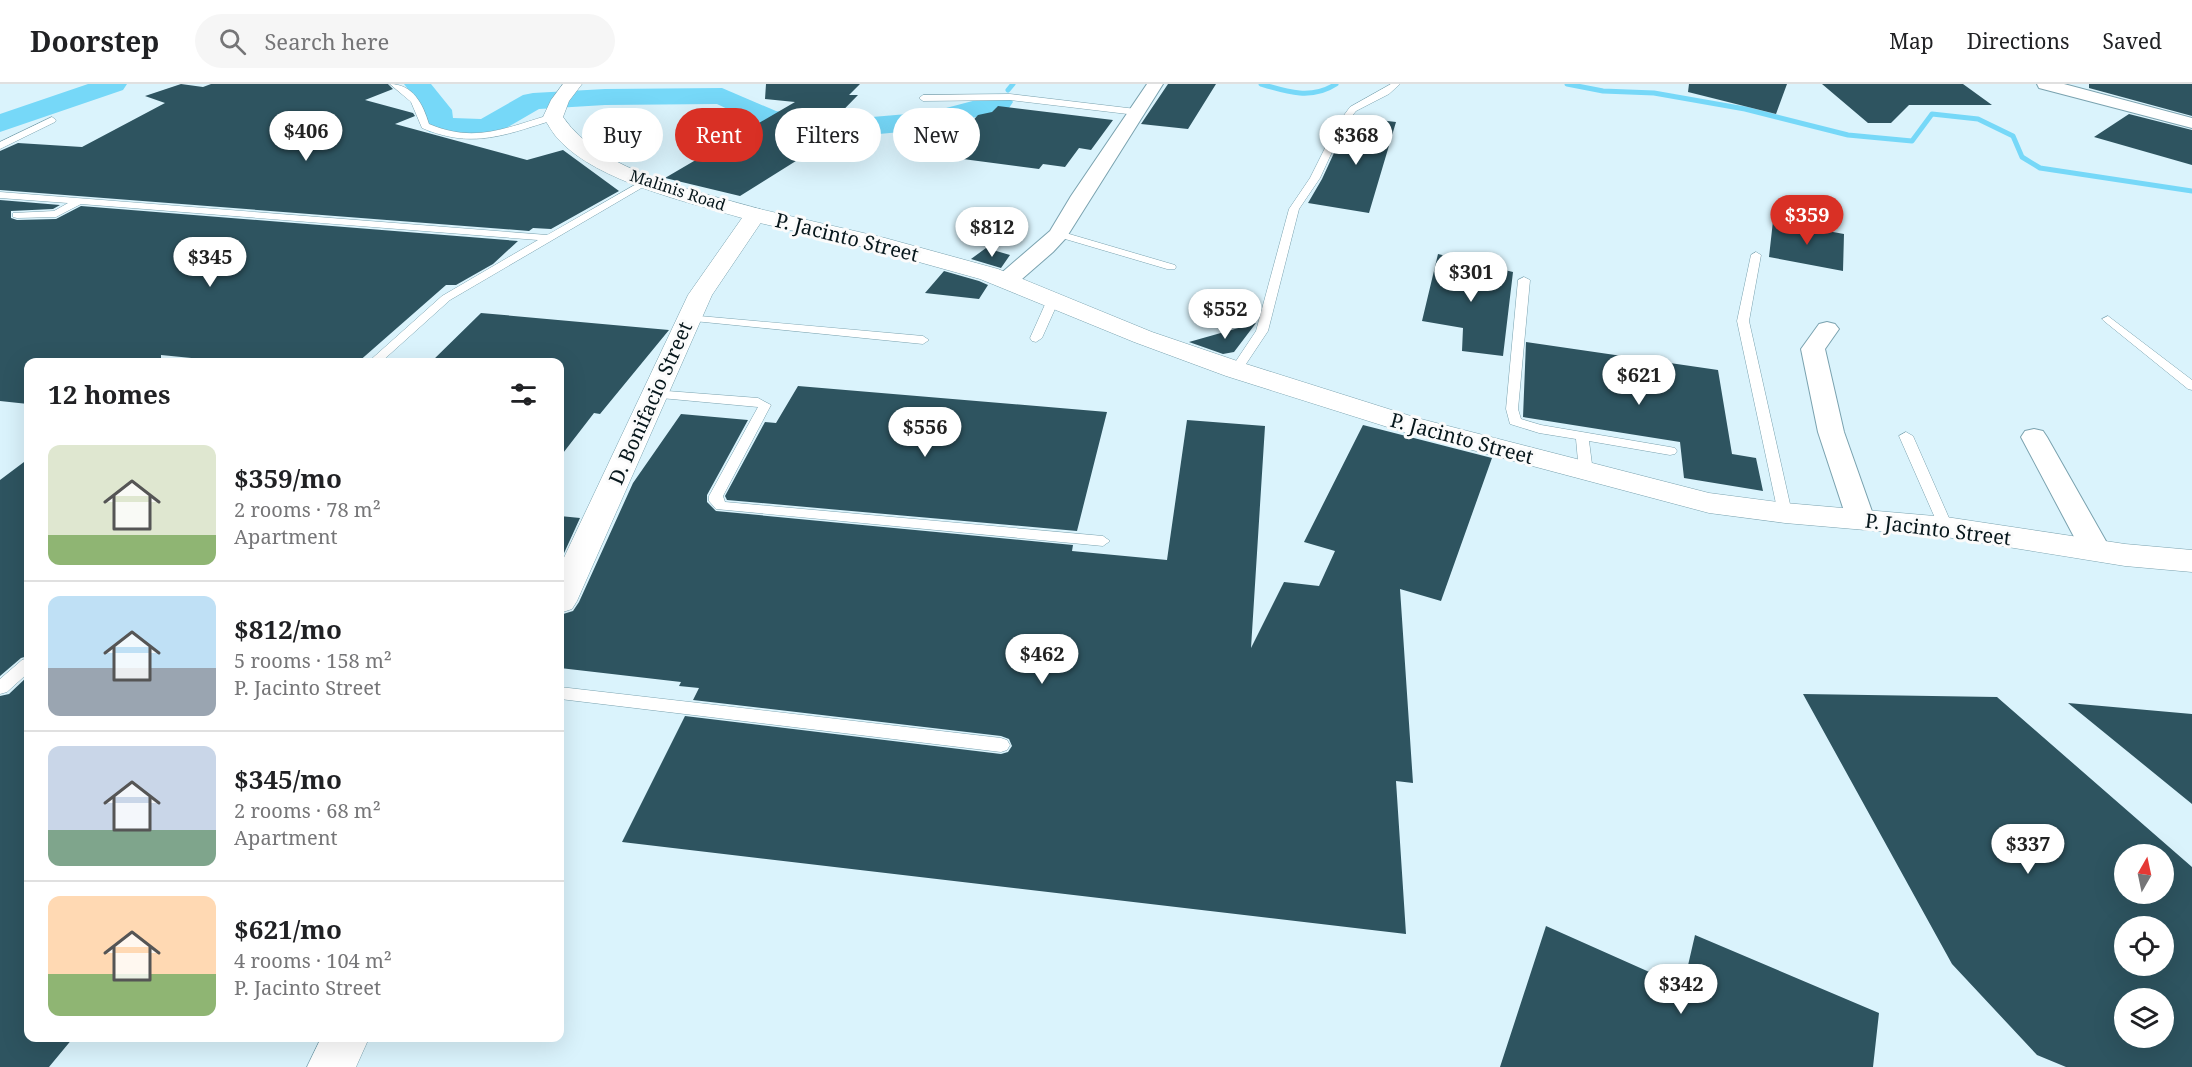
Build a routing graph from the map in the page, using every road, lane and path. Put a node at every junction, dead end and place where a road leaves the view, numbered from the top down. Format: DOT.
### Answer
graph roads {
  1 [pos="393,84"];
  2 [pos="1155,84"];
  3 [pos="1396,84"];
  4 [pos="2045,84"];
  5 [pos="923,98"];
  6 [pos="563,99"];
  7 [pos="1136,112"];
  8 [pos="52,120"];
  9 [pos="2192,123"];
  10 [pos="0,146"];
  11 [pos="647,181"];
  12 [pos="0,195"];
  13 [pos="78,202"];
  14 [pos="17,215"];
  15 [pos="755,215"];
  16 [pos="1059,234"];
  17 [pos="549,238"];
  18 [pos="1756,255"];
  19 [pos="1171,267"];
  20 [pos="1007,280"];
  21 [pos="1524,280"];
  22 [pos="1053,300"];
  23 [pos="688,318"];
  24 [pos="2108,319"];
  25 [pos="1827,329"];
  26 [pos="1036,338"];
  27 [pos="922,340"];
  28 [pos="379,358"];
  29 [pos="1236,370"];
  30 [pos="2192,386"];
  31 [pos="654,393"];
  32 [pos="1906,436"];
  33 [pos="1582,437"];
  34 [pos="2034,437"];
  35 [pos="1670,451"];
  36 [pos="1586,472"];
  37 [pos="1785,513"];
  38 [pos="1861,520"];
  39 [pos="1947,527"];
  40 [pos="1103,541"];
  41 [pos="2096,550"];
  42 [pos="2192,561"];
  43 [pos="564,592"];
  44 [pos="24,668"];
  45 [pos="1,688"];
  46 [pos="564,693"];
  47 [pos="1001,745"];
  48 [pos="344,1042"];
  49 [pos="331,1067"];
  1 -- 6 [label="lane"];
  2 -- 7 [label="street"];
  3 -- 29 [label="lane"];
  4 -- 9 [label="street"];
  5 -- 7 [label="lane"];
  6 -- 11 [label="street, Malinis Road"];
  7 -- 16 [label="street"];
  8 -- 10 [label="lane"];
  11 -- 15 [label="street, Malinis Road"];
  11 -- 17 [label="lane"];
  12 -- 13 [label="lane"];
  13 -- 14 [label="lane"];
  13 -- 17 [label="lane"];
  15 -- 20 [label="street, P. Jacinto Street"];
  15 -- 23 [label="street, D. Bonifacio Street"];
  16 -- 19 [label="lane"];
  16 -- 20 [label="street"];
  17 -- 28 [label="lane"];
  18 -- 37 [label="lane"];
  20 -- 22 [label="street, P. Jacinto Street"];
  21 -- 33 [label="lane"];
  22 -- 26 [label="lane"];
  22 -- 29 [label="street, P. Jacinto Street"];
  23 -- 27 [label="lane"];
  23 -- 31 [label="street, D. Bonifacio Street"];
  24 -- 30 [label="lane"];
  25 -- 38 [label="street"];
  29 -- 36 [label="street, P. Jacinto Street"];
  31 -- 40 [label="lane"];
  31 -- 43 [label="street, D. Bonifacio Street"];
  32 -- 39 [label="lane"];
  33 -- 35 [label="lane"];
  33 -- 36 [label="lane"];
  34 -- 41 [label="street"];
  36 -- 37 [label="street, P. Jacinto Street"];
  37 -- 38 [label="street, P. Jacinto Street"];
  38 -- 39 [label="street, P. Jacinto Street"];
  39 -- 41 [label="street, P. Jacinto Street"];
  41 -- 42 [label="street, P. Jacinto Street"];
  44 -- 45 [label="lane"];
  46 -- 47 [label="lane"];
  48 -- 49 [label="street"];
}
